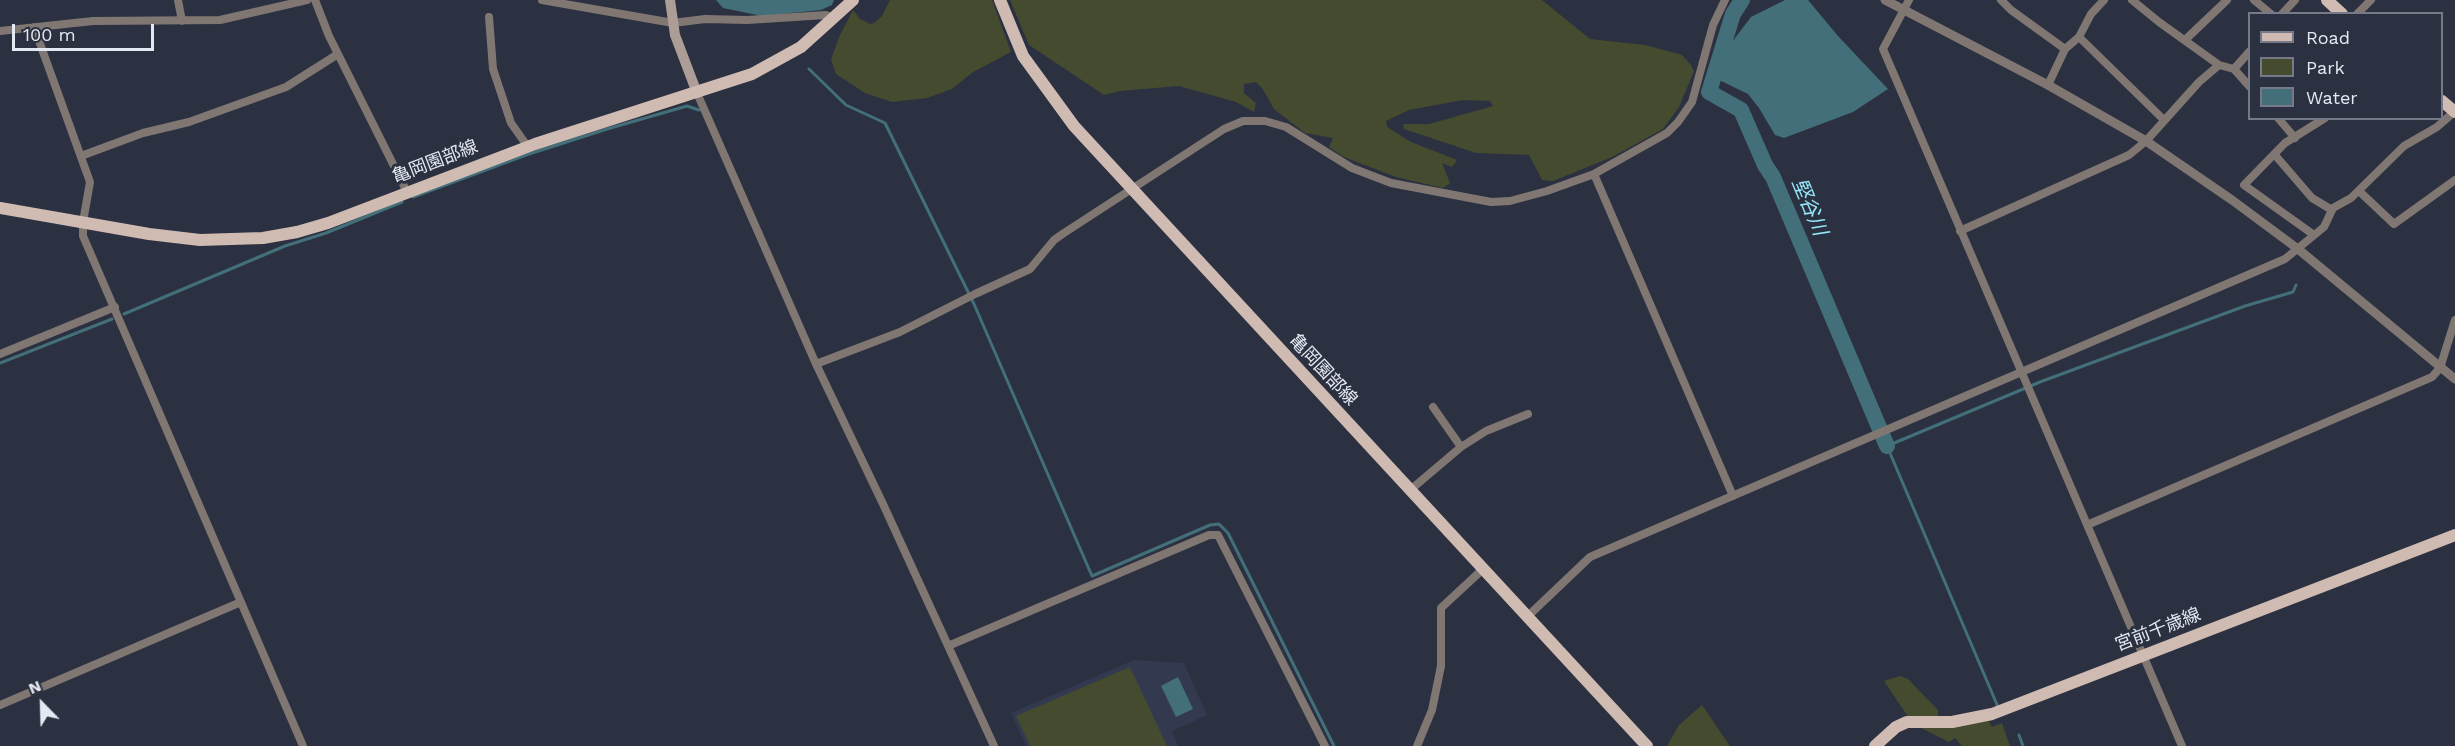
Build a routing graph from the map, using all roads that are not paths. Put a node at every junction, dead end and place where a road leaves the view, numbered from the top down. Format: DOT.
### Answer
graph roads {
  1 [pos="178,0"];
  2 [pos="307,0"];
  3 [pos="315,0"];
  4 [pos="542,0"];
  5 [pos="670,0"];
  6 [pos="853,0"];
  7 [pos="1000,0"];
  8 [pos="1725,0"];
  9 [pos="1885,0"];
  10 [pos="1910,0"];
  11 [pos="2001,0"];
  12 [pos="2104,0"];
  13 [pos="2132,0"];
  14 [pos="2227,0"];
  15 [pos="2254,0"];
  16 [pos="2295,0"];
  17 [pos="2327,0"];
  18 [pos="2371,0"];
  19 [pos="291,2"];
  20 [pos="1904,10"];
  21 [pos="2269,12"];
  22 [pos="2284,12"];
  23 [pos="2340,12"];
  24 [pos="2359,12"];
  25 [pos="489,17"];
  26 [pos="834,18"];
  27 [pos="182,21"];
  28 [pos="673,23"];
  29 [pos="34,27"];
  30 [pos="0,31"];
  31 [pos="2079,37"];
  32 [pos="2185,40"];
  33 [pos="2065,49"];
  34 [pos="2248,53"];
  35 [pos="338,54"];
  36 [pos="2219,65"];
  37 [pos="2234,69"];
  38 [pos="2048,85"];
  39 [pos="2248,85"];
  40 [pos="697,93"];
  41 [pos="2443,102"];
  42 [pos="2455,112"];
  43 [pos="2164,120"];
  44 [pos="2280,120"];
  45 [pos="2322,120"];
  46 [pos="2295,138"];
  47 [pos="2146,141"];
  48 [pos="528,147"];
  49 [pos="2275,155"];
  50 [pos="81,156"];
  51 [pos="1594,174"];
  52 [pos="2455,180"];
  53 [pos="1131,189"];
  54 [pos="2359,191"];
  55 [pos="407,192"];
  56 [pos="0,208"];
  57 [pos="2332,210"];
  58 [pos="83,222"];
  59 [pos="1960,231"];
  60 [pos="2314,235"];
  61 [pos="2298,249"];
  62 [pos="115,307"];
  63 [pos="2455,320"];
  64 [pos="0,354"];
  65 [pos="816,364"];
  66 [pos="2440,368"];
  67 [pos="2021,372"];
  68 [pos="2455,379"];
  69 [pos="1433,407"];
  70 [pos="1528,414"];
  71 [pos="1461,447"];
  72 [pos="1410,491"];
  73 [pos="1733,496"];
  74 [pos="2087,525"];
  75 [pos="2455,535"];
  76 [pos="1483,569"];
  77 [pos="241,602"];
  78 [pos="1527,617"];
  79 [pos="948,646"];
  80 [pos="2143,655"];
  81 [pos="0,705"];
  82 [pos="303,746"];
  83 [pos="994,746"];
  84 [pos="1324,746"];
  85 [pos="1417,746"];
  86 [pos="1647,746"];
  87 [pos="1875,746"];
  88 [pos="2182,746"];
  1 -- 27 [label="street"];
  2 -- 19 [label="street"];
  3 -- 35 [label="street"];
  4 -- 28 [label="street"];
  5 -- 28 [label="main road"];
  6 -- 26 [label="main road, 亀岡園部線"];
  7 -- 53 [label="main road, 亀岡園部線"];
  8 -- 51 [label="street"];
  9 -- 20 [label="street"];
  10 -- 20 [label="street"];
  11 -- 33 [label="street"];
  12 -- 31 [label="street"];
  13 -- 32 [label="street"];
  14 -- 32 [label="street"];
  15 -- 21 [label="street"];
  16 -- 22 [label="street"];
  17 -- 23 [label="main road"];
  18 -- 24 [label="street"];
  19 -- 27 [label="street"];
  20 -- 38 [label="street"];
  20 -- 59 [label="street"];
  25 -- 48 [label="street"];
  26 -- 28 [label="street"];
  26 -- 40 [label="main road, 亀岡園部線"];
  27 -- 29 [label="street"];
  28 -- 40 [label="main road"];
  29 -- 30 [label="street"];
  29 -- 50 [label="street"];
  31 -- 33 [label="street"];
  31 -- 43 [label="street"];
  32 -- 36 [label="street"];
  33 -- 38 [label="street"];
  34 -- 37 [label="street"];
  35 -- 50 [label="street"];
  35 -- 55 [label="street"];
  36 -- 37 [label="street"];
  36 -- 43 [label="street"];
  37 -- 39 [label="street"];
  38 -- 47 [label="street"];
  40 -- 48 [label="main road, 亀岡園部線"];
  40 -- 65 [label="street"];
  41 -- 42 [label="main road"];
  42 -- 54 [label="street"];
  43 -- 47 [label="street"];
  44 -- 46 [label="street"];
  45 -- 46 [label="street"];
  46 -- 49 [label="street"];
  47 -- 59 [label="street"];
  47 -- 61 [label="street"];
  48 -- 55 [label="main road, 亀岡園部線"];
  49 -- 57 [label="street"];
  49 -- 60 [label="street"];
  50 -- 58 [label="street"];
  51 -- 53 [label="street"];
  51 -- 73 [label="street"];
  52 -- 54 [label="street"];
  53 -- 65 [label="street"];
  53 -- 72 [label="main road, 亀岡園部線"];
  54 -- 57 [label="street"];
  55 -- 58 [label="main road, 亀岡園部線"];
  56 -- 58 [label="main road, 亀岡園部線"];
  57 -- 60 [label="street"];
  58 -- 62 [label="street"];
  59 -- 67 [label="street"];
  60 -- 61 [label="street"];
  61 -- 66 [label="street"];
  61 -- 67 [label="street"];
  62 -- 64 [label="street"];
  62 -- 77 [label="street"];
  63 -- 66 [label="street"];
  65 -- 79 [label="street"];
  66 -- 68 [label="street"];
  66 -- 74 [label="street"];
  67 -- 73 [label="street"];
  67 -- 74 [label="street"];
  69 -- 71 [label="street"];
  70 -- 71 [label="street"];
  71 -- 72 [label="street"];
  72 -- 76 [label="main road, 亀岡園部線"];
  73 -- 78 [label="street"];
  74 -- 80 [label="street"];
  75 -- 80 [label="main road, 宮前千歳線"];
  76 -- 78 [label="main road, 亀岡園部線"];
  76 -- 85 [label="street"];
  77 -- 81 [label="street"];
  77 -- 82 [label="street"];
  78 -- 86 [label="main road, 亀岡園部線"];
  79 -- 83 [label="street"];
  79 -- 84 [label="street"];
  80 -- 87 [label="main road, 宮前千歳線"];
  80 -- 88 [label="street"];
}
